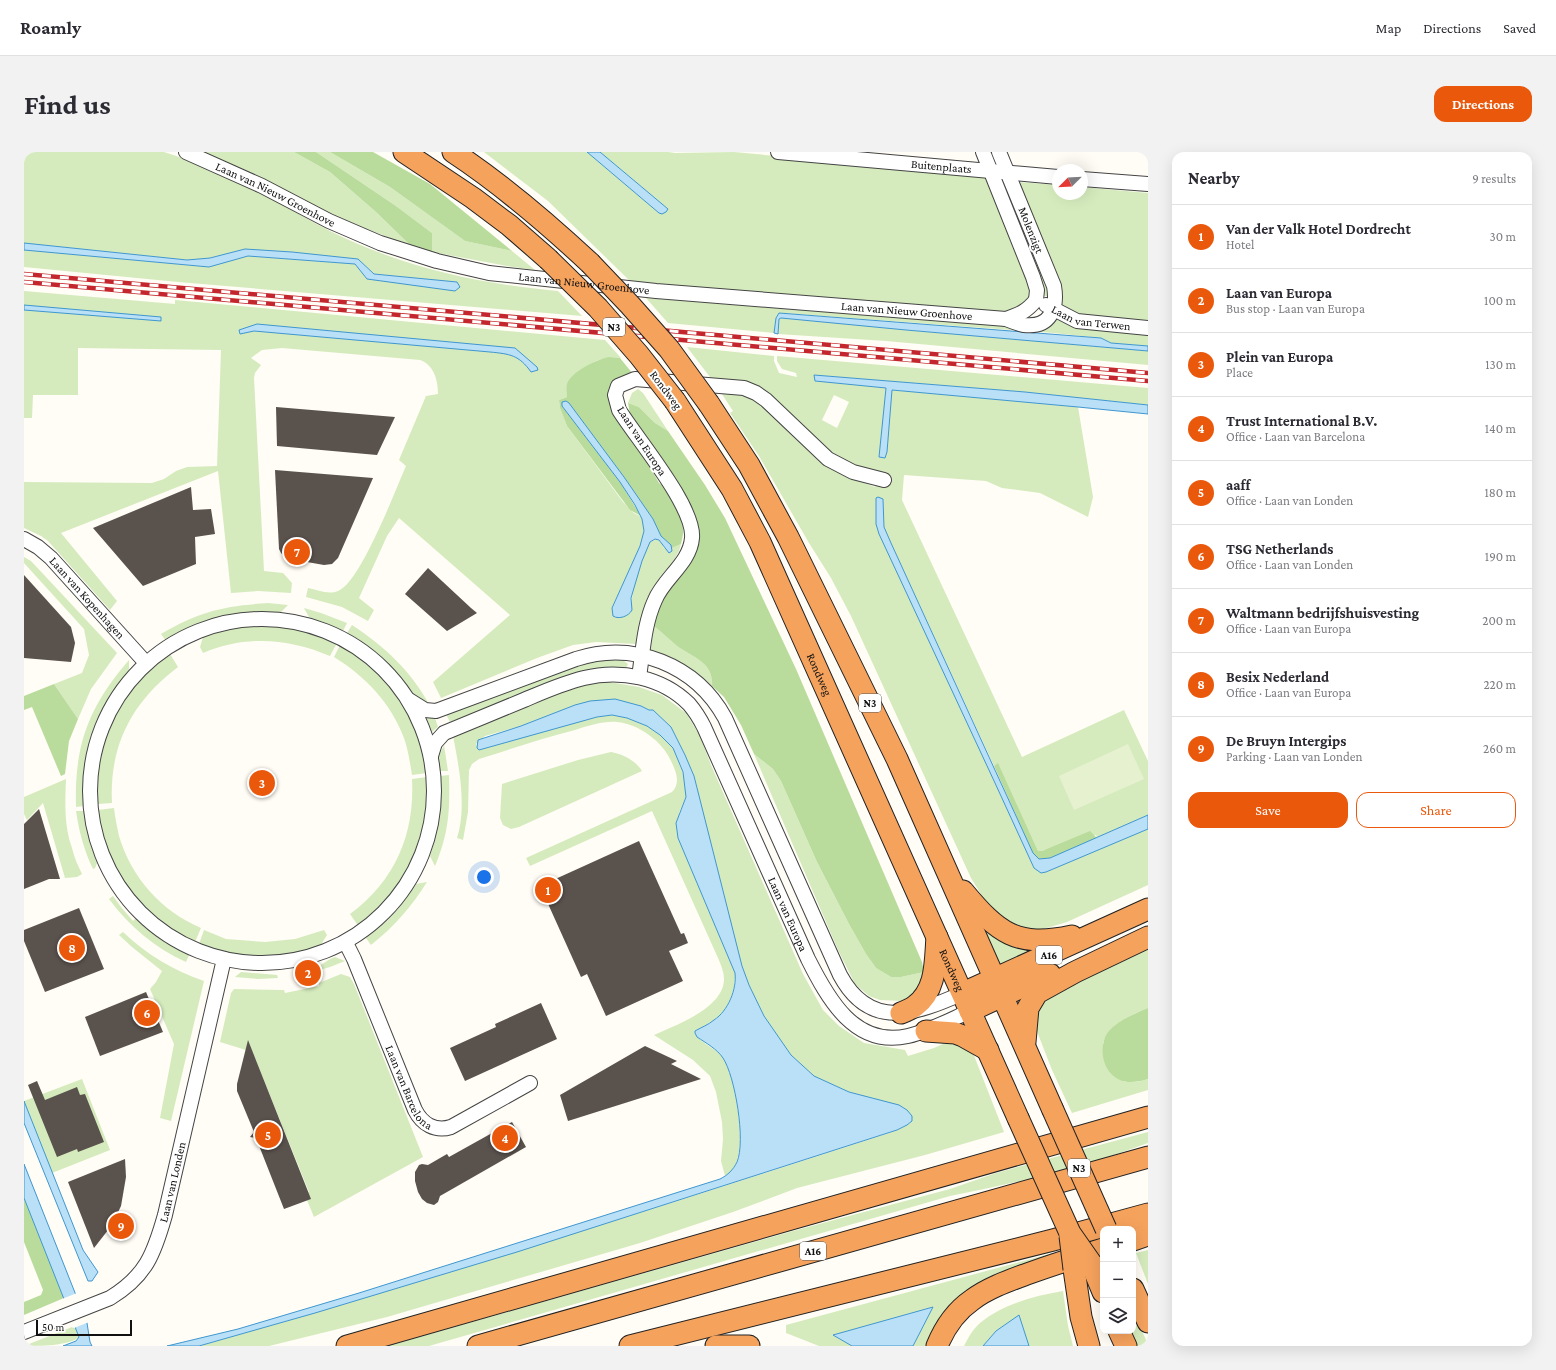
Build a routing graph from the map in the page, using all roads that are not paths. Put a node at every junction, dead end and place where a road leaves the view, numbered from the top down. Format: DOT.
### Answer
graph roads {
  1 [pos="186,152"];
  2 [pos="404,152"];
  3 [pos="453,152"];
  4 [pos="778,152"];
  5 [pos="983,152"];
  6 [pos="999,152"];
  7 [pos="990,170"];
  8 [pos="1007,173"];
  9 [pos="1052,177"];
  10 [pos="1088,179"];
  11 [pos="1148,184"];
  12 [pos="1036,300"];
  13 [pos="1054,309"];
  14 [pos="1006,319"];
  15 [pos="1148,328"];
  16 [pos="884,480"];
  17 [pos="24,539"];
  18 [pos="642,656"];
  19 [pos="146,664"];
  20 [pos="639,677"];
  21 [pos="409,700"];
  22 [pos="431,756"];
  23 [pos="946,872"];
  24 [pos="1148,909"];
  25 [pos="1102,930"];
  26 [pos="937,936"];
  27 [pos="1148,937"];
  28 [pos="346,943"];
  29 [pos="224,959"];
  30 [pos="1075,972"];
  31 [pos="998,988"];
  32 [pos="967,1002"];
  33 [pos="901,1013"];
  34 [pos="926,1031"];
  35 [pos="1025,1047"];
  36 [pos="988,1050"];
  37 [pos="530,1083"];
  38 [pos="1148,1117"];
  39 [pos="1148,1157"];
  40 [pos="1148,1214"];
  41 [pos="1105,1226"];
  42 [pos="1070,1233"];
  43 [pos="1148,1235"];
  44 [pos="1136,1239"];
  45 [pos="1100,1250"];
  46 [pos="1052,1265"];
  47 [pos="1100,1286"];
  48 [pos="1136,1296"];
  49 [pos="1148,1322"];
  50 [pos="24,1332"];
  51 [pos="1120,1334"];
  52 [pos="346,1346"];
  53 [pos="478,1346"];
  54 [pos="630,1346"];
  55 [pos="716,1346"];
  56 [pos="749,1346"];
  57 [pos="937,1346"];
  58 [pos="949,1346"];
  59 [pos="1088,1346"];
  60 [pos="1126,1346"];
  1 -- 14 [label="street, Laan van Nieuw Groenhove"];
  2 -- 26 [label="highway, Rondweg / N3, bridge"];
  3 -- 23 [label="highway, N3, bridge"];
  4 -- 7 [label="street, Buitenplaats"];
  5 -- 7 [label="street, Molenzigt"];
  6 -- 8 [label="street, Molenzigt"];
  7 -- 8 [label="street, Buitenplaats"];
  7 -- 12 [label="street, Molenzigt"];
  8 -- 9 [label="street, Buitenplaats"];
  8 -- 13 [label="street, Molenzigt"];
  10 -- 11 [label="street"];
  12 -- 13 [label="street, Laan van Terwen"];
  12 -- 14 [label="street, Laan van Nieuw Groenhove"];
  13 -- 14 [label="street, Laan van Nieuw Groenhove"];
  13 -- 15 [label="street, Laan van Terwen"];
  16 -- 18 [label="street, Laan van Europa"];
  17 -- 19 [label="street, Laan van Kopenhagen"];
  18 -- 20 [label="street, Laan van Europa"];
  18 -- 21 [label="street, Laan van Europa"];
  18 -- 33 [label="street, Laan van Europa"];
  19 -- 21 [label="street, Laan van Europa"];
  19 -- 29 [label="street, Laan van Europa"];
  20 -- 22 [label="street, Laan van Europa"];
  20 -- 34 [label="street, Laan van Europa"];
  21 -- 22 [label="street, Laan van Europa"];
  22 -- 28 [label="street, Laan van Europa"];
  23 -- 25 [label="highway, A16"];
  23 -- 31 [label="highway, N3"];
  24 -- 25 [label="highway, A16"];
  25 -- 31 [label="highway, A16"];
  26 -- 32 [label="highway, Rondweg / N3"];
  26 -- 33 [label="highway, N3"];
  27 -- 30 [label="highway, A16"];
  28 -- 29 [label="street, Laan van Europa"];
  28 -- 37 [label="street, Laan van Barcelona"];
  29 -- 50 [label="street, Laan van Londen"];
  30 -- 31 [label="highway, A16"];
  30 -- 35 [label="highway, A16"];
  31 -- 32 [label="highway, Laan van Europa"];
  31 -- 35 [label="highway, N3"];
  32 -- 33 [label="street, Laan van Europa"];
  32 -- 34 [label="street, Laan van Europa"];
  32 -- 36 [label="highway, Rondweg / N3"];
  34 -- 36 [label="highway"];
  35 -- 41 [label="highway, N3, bridge"];
  36 -- 42 [label="highway, Rondweg / N3, bridge"];
  38 -- 52 [label="highway"];
  39 -- 53 [label="highway, A16"];
  40 -- 54 [label="highway"];
  42 -- 47 [label="highway, Rondweg / N3, bridge"];
  42 -- 59 [label="highway, bridge"];
  43 -- 44 [label="highway"];
  45 -- 46 [label="highway"];
  46 -- 57 [label="highway"];
  46 -- 58 [label="highway"];
  48 -- 49 [label="highway"];
  51 -- 60 [label="highway"];
  55 -- 56 [label="highway"];
}
